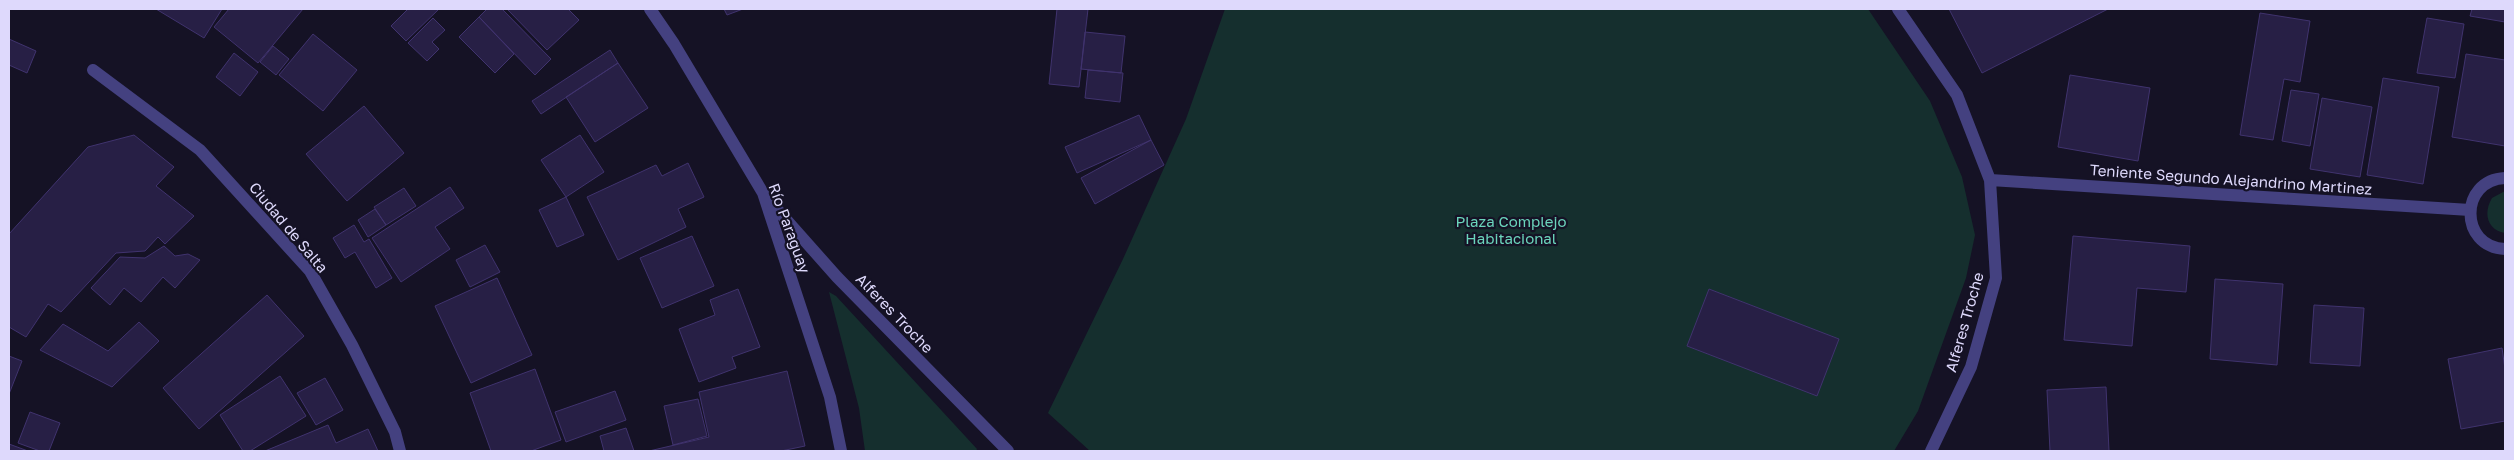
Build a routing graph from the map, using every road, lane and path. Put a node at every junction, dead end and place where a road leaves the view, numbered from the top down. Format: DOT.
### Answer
graph roads {
  1 [pos="650,9"];
  2 [pos="1898,9"];
  3 [pos="93,70"];
  4 [pos="2505,178"];
  5 [pos="1990,180"];
  6 [pos="763,193"];
  7 [pos="2470,210"];
  8 [pos="2505,249"];
  9 [pos="400,451"];
  10 [pos="841,451"];
  11 [pos="1008,451"];
  12 [pos="1931,451"];
  1 -- 6 [label="street, Río Paraguay"];
  2 -- 5 [label="street, Alferes Troche"];
  3 -- 9 [label="street, Ciudad de Salta"];
  4 -- 7 [label="street"];
  5 -- 7 [label="street, Teniente Segundo Alejandrino Martinez"];
  5 -- 12 [label="street, Alferes Troche"];
  6 -- 10 [label="street, Río Paraguay"];
  6 -- 11 [label="street, Alferes Troche"];
  7 -- 8 [label="street"];
}
